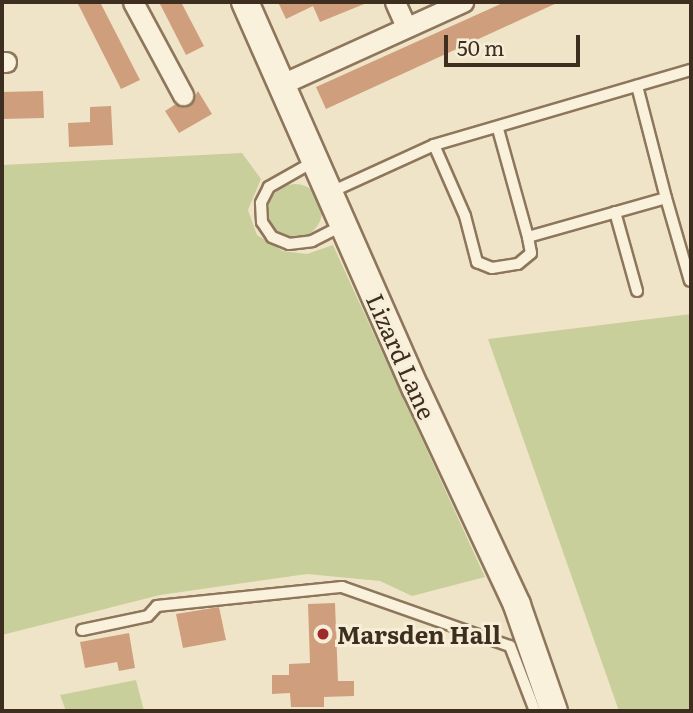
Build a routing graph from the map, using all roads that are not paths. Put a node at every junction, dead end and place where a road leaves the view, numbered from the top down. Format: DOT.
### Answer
graph roads {
  1 [pos="133,2"];
  2 [pos="245,2"];
  3 [pos="395,2"];
  4 [pos="463,2"];
  5 [pos="406,27"];
  6 [pos="691,70"];
  7 [pos="282,84"];
  8 [pos="636,86"];
  9 [pos="183,95"];
  10 [pos="498,128"];
  11 [pos="434,145"];
  12 [pos="316,160"];
  13 [pos="330,192"];
  14 [pos="666,198"];
  15 [pos="615,212"];
  16 [pos="344,225"];
  17 [pos="528,237"];
  18 [pos="690,281"];
  19 [pos="637,291"];
  20 [pos="82,631"];
  21 [pos="535,711"];
  22 [pos="554,711"];
  1 -- 9 [label="street"];
  2 -- 7 [label="street, Lizard Lane"];
  3 -- 5 [label="street"];
  4 -- 5 [label="street"];
  5 -- 7 [label="street"];
  6 -- 8 [label="lane"];
  7 -- 12 [label="street, Lizard Lane"];
  8 -- 10 [label="lane"];
  8 -- 14 [label="lane"];
  10 -- 11 [label="lane"];
  10 -- 17 [label="lane"];
  11 -- 13 [label="lane"];
  11 -- 17 [label="lane"];
  12 -- 13 [label="street, Lizard Lane"];
  12 -- 16 [label="lane"];
  13 -- 16 [label="street, Lizard Lane"];
  14 -- 15 [label="lane"];
  14 -- 18 [label="lane"];
  15 -- 17 [label="lane"];
  15 -- 19 [label="lane"];
  16 -- 22 [label="street, Lizard Lane"];
  20 -- 21 [label="lane"];
}
